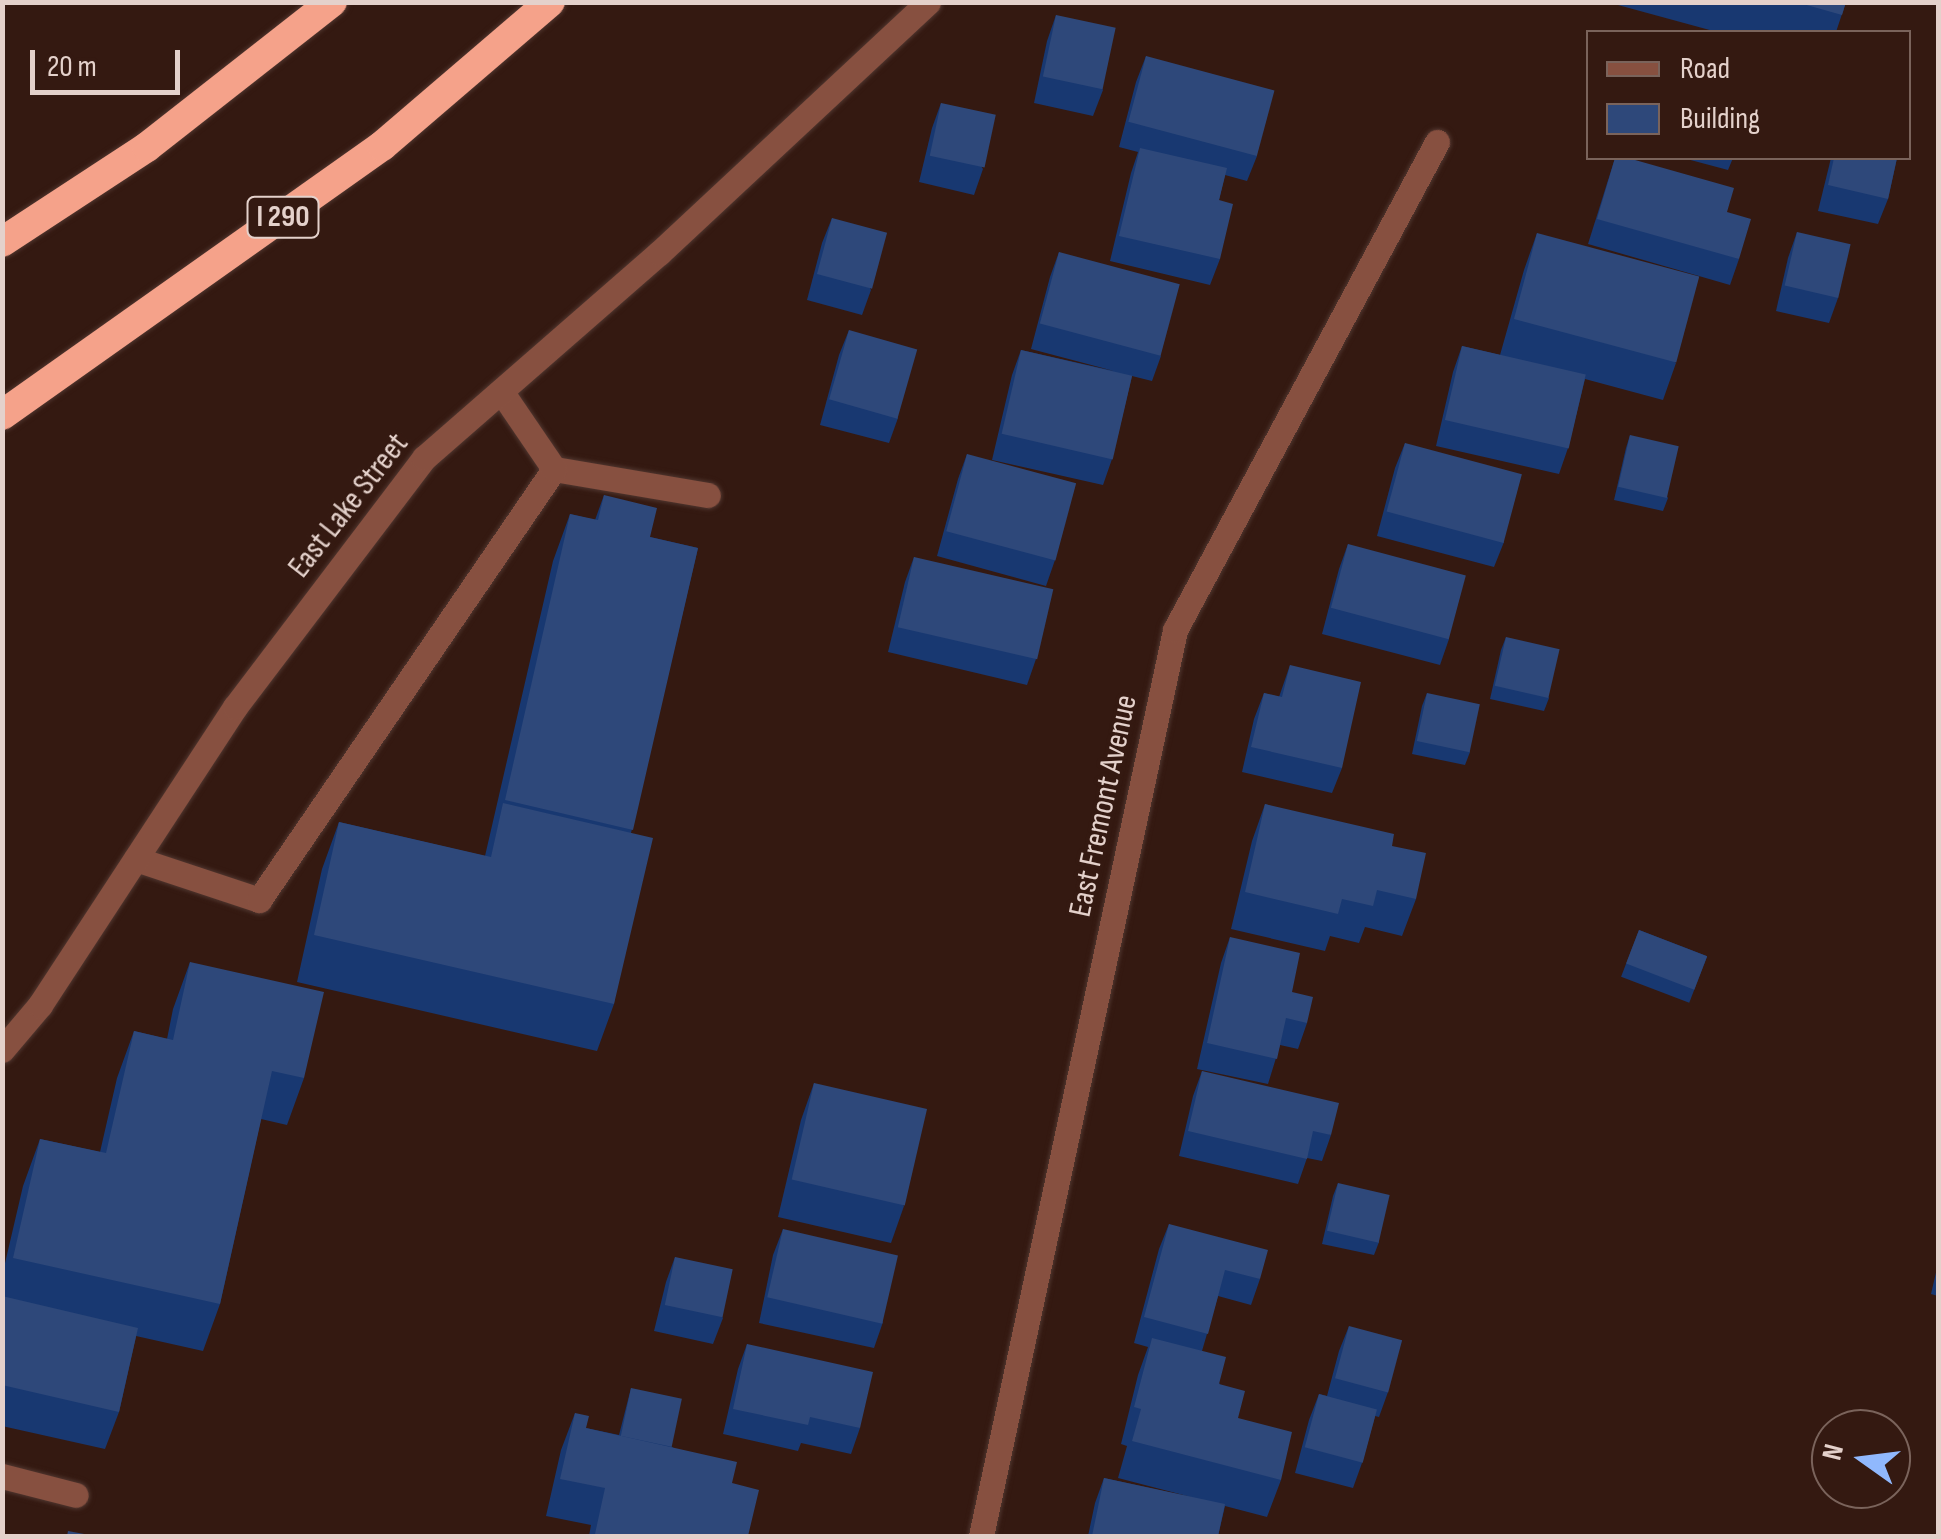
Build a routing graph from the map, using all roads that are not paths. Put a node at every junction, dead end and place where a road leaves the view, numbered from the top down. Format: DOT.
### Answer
graph roads {
  1 [pos="332,2"];
  2 [pos="550,2"];
  3 [pos="928,2"];
  4 [pos="1437,142"];
  5 [pos="2,242"];
  6 [pos="501,391"];
  7 [pos="2,415"];
  8 [pos="554,468"];
  9 [pos="708,495"];
  10 [pos="136,859"];
  11 [pos="2,1050"];
  12 [pos="2,1476"];
  13 [pos="76,1495"];
  14 [pos="981,1536"];
  1 -- 5 [label="highway"];
  2 -- 7 [label="highway, I 290"];
  3 -- 6 [label="street, East Lake Street"];
  4 -- 14 [label="street, East Fremont Avenue"];
  6 -- 8 [label="street"];
  6 -- 10 [label="street, East Lake Street"];
  8 -- 9 [label="street"];
  8 -- 10 [label="street"];
  10 -- 11 [label="street, East Lake Street"];
  12 -- 13 [label="street"];
}
